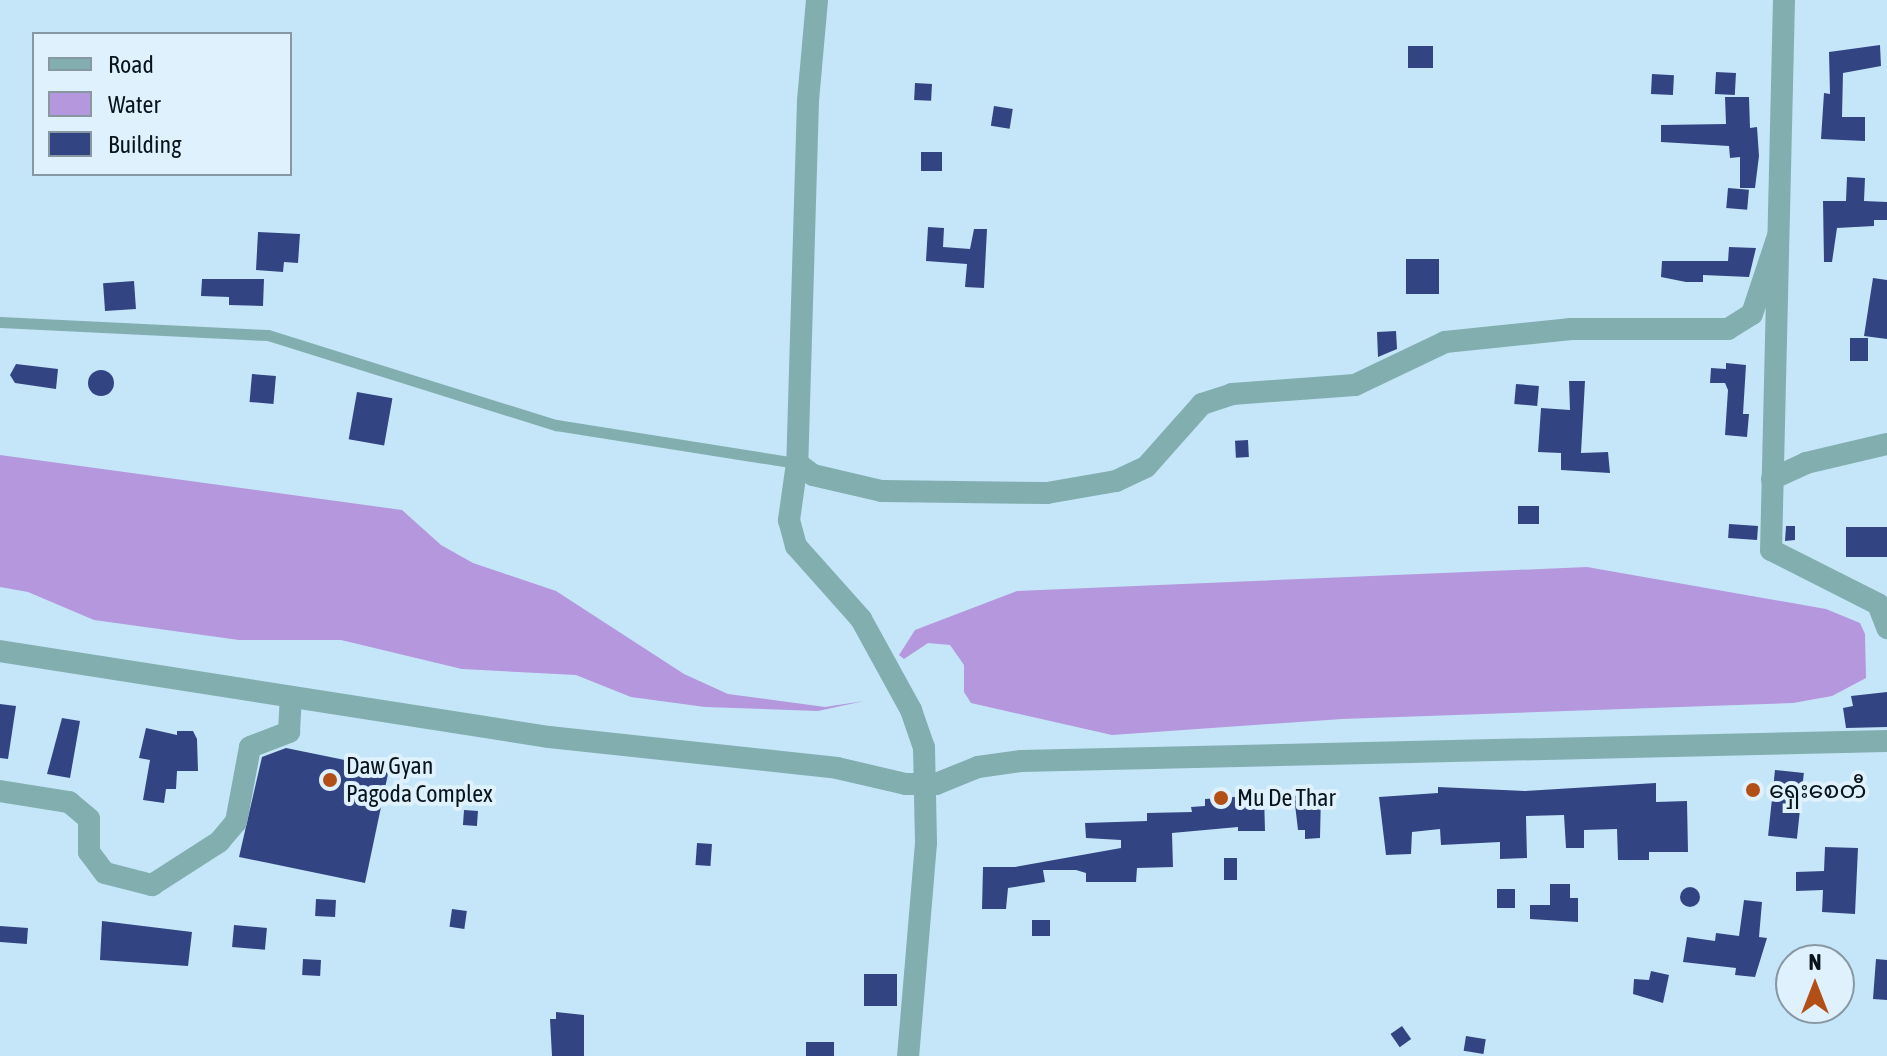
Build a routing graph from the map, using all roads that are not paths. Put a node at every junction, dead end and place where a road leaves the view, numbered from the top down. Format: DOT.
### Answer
graph roads {
  1 [pos="817,0"];
  2 [pos="1784,0"];
  3 [pos="1778,236"];
  4 [pos="0,322"];
  5 [pos="1887,444"];
  6 [pos="797,463"];
  7 [pos="1772,479"];
  8 [pos="1887,628"];
  9 [pos="0,651"];
  10 [pos="291,698"];
  11 [pos="1887,741"];
  12 [pos="926,785"];
  13 [pos="0,791"];
  14 [pos="908,1056"];
  1 -- 6 [label="street"];
  2 -- 3 [label="street"];
  3 -- 6 [label="street"];
  3 -- 7 [label="street"];
  4 -- 6 [label="lane"];
  5 -- 7 [label="street"];
  6 -- 12 [label="street"];
  7 -- 8 [label="street"];
  9 -- 10 [label="street"];
  10 -- 12 [label="street"];
  10 -- 13 [label="street"];
  11 -- 12 [label="street"];
  12 -- 14 [label="street"];
}
